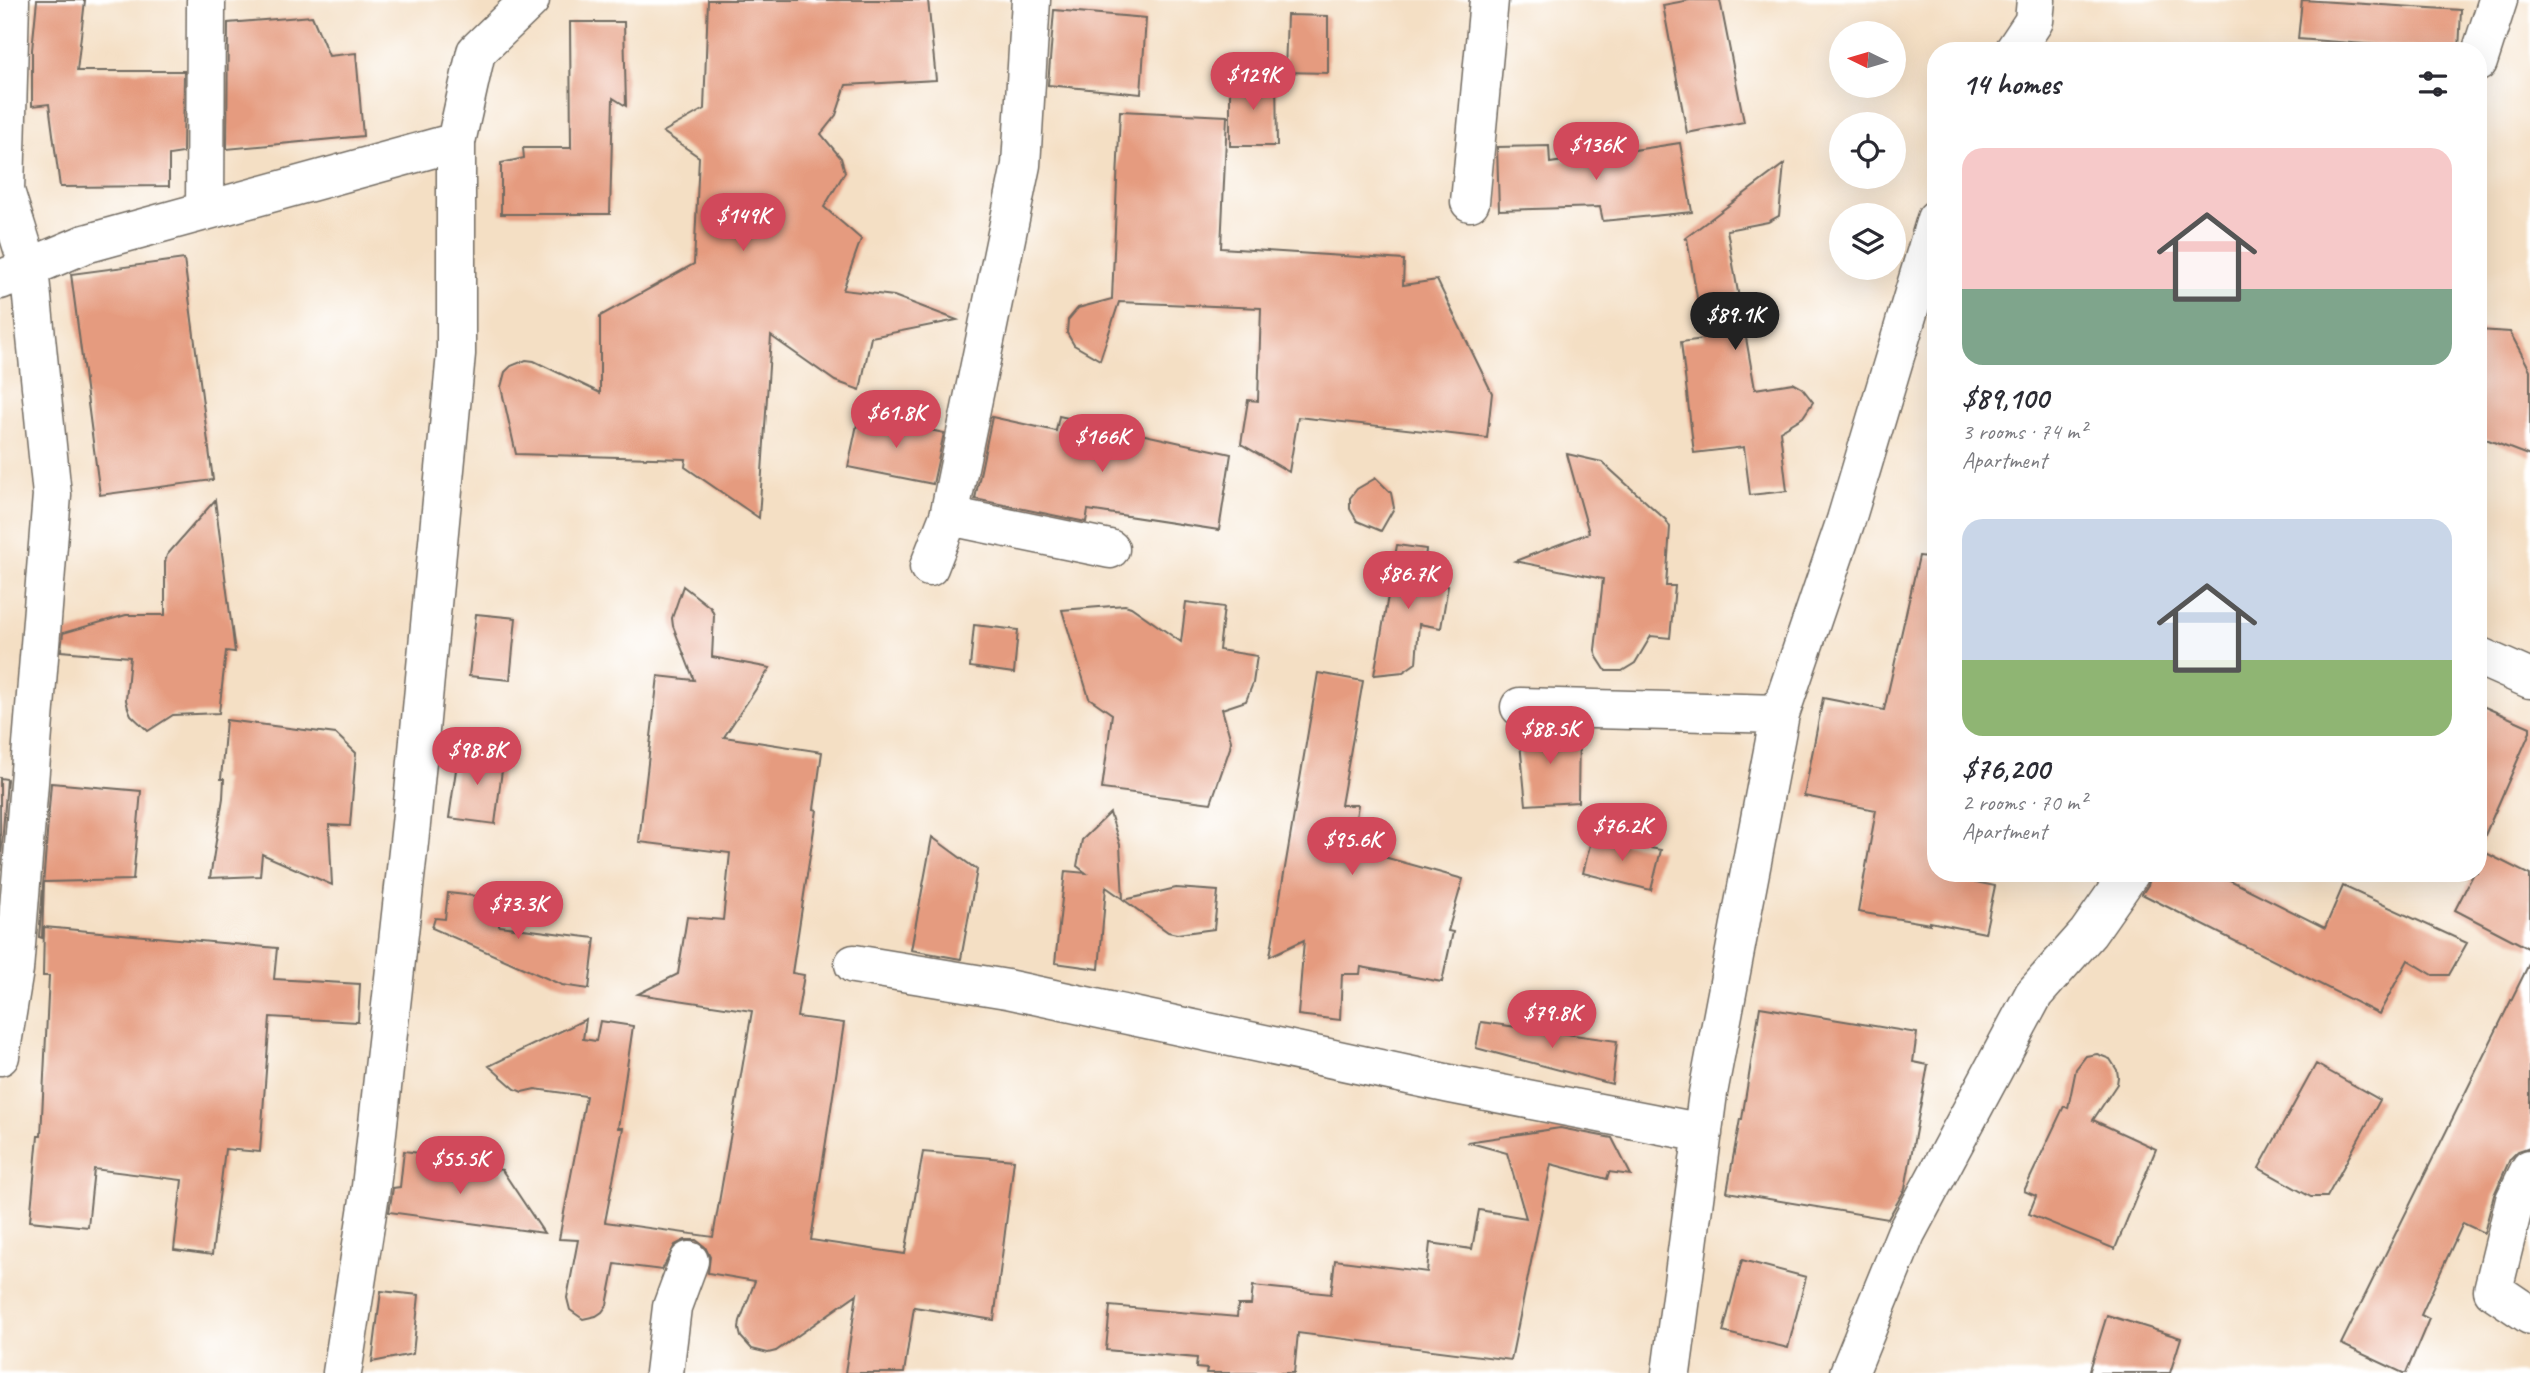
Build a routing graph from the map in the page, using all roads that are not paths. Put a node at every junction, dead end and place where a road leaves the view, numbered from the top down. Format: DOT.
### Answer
graph roads {
  1 [pos="10,0"];
  2 [pos="205,0"];
  3 [pos="530,0"];
  4 [pos="1031,0"];
  5 [pos="1489,0"];
  6 [pos="2036,0"];
  7 [pos="2498,0"];
  8 [pos="2020,42"];
  9 [pos="2484,42"];
  10 [pos="456,142"];
  11 [pos="1470,202"];
  12 [pos="205,211"];
  13 [pos="1927,249"];
  14 [pos="15,274"];
  15 [pos="949,516"];
  16 [pos="1110,549"];
  17 [pos="929,566"];
  18 [pos="2487,660"];
  19 [pos="2530,679"];
  20 [pos="1520,707"];
  21 [pos="1780,714"];
  22 [pos="2124,882"];
  23 [pos="854,964"];
  24 [pos="0,1056"];
  25 [pos="1703,1133"];
  26 [pos="2530,1169"];
  27 [pos="689,1261"];
  28 [pos="2530,1314"];
  29 [pos="342,1373"];
  30 [pos="664,1373"];
  31 [pos="1671,1373"];
  32 [pos="1849,1373"];
  1 -- 14 [label="street"];
  2 -- 12 [label="street"];
  3 -- 10 [label="street"];
  4 -- 15 [label="street"];
  5 -- 11 [label="street"];
  6 -- 8 [label="street"];
  7 -- 9 [label="street"];
  10 -- 12 [label="street"];
  10 -- 29 [label="street"];
  12 -- 14 [label="street"];
  13 -- 21 [label="street"];
  14 -- 24 [label="street"];
  15 -- 16 [label="street"];
  15 -- 17 [label="street"];
  18 -- 19 [label="street"];
  20 -- 21 [label="street"];
  21 -- 25 [label="street"];
  22 -- 32 [label="street"];
  23 -- 25 [label="street"];
  25 -- 31 [label="street"];
  26 -- 28 [label="street"];
  27 -- 30 [label="street"];
}
